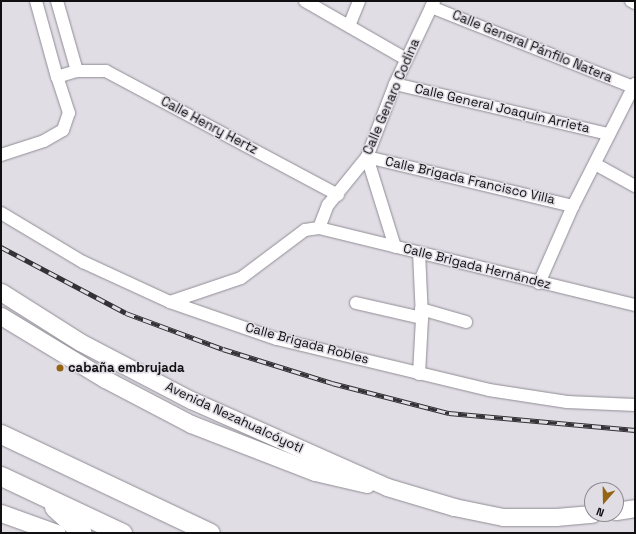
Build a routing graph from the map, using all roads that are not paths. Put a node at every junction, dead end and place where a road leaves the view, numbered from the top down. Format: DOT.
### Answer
graph roads {
  1 [pos="36,1"];
  2 [pos="57,1"];
  3 [pos="305,1"];
  4 [pos="359,1"];
  5 [pos="631,1"];
  6 [pos="635,3"];
  7 [pos="432,4"];
  8 [pos="349,26"];
  9 [pos="406,59"];
  10 [pos="77,71"];
  11 [pos="57,77"];
  12 [pos="395,84"];
  13 [pos="634,86"];
  14 [pos="609,134"];
  15 [pos="1,155"];
  16 [pos="367,157"];
  17 [pos="595,164"];
  18 [pos="635,186"];
  19 [pos="338,195"];
  20 [pos="573,206"];
  21 [pos="1,213"];
  22 [pos="319,228"];
  23 [pos="395,247"];
  24 [pos="419,253"];
  25 [pos="539,283"];
  26 [pos="1,292"];
  27 [pos="170,302"];
  28 [pos="356,303"];
  29 [pos="635,305"];
  30 [pos="422,313"];
  31 [pos="1,316"];
  32 [pos="466,322"];
  33 [pos="419,374"];
  34 [pos="635,405"];
  35 [pos="1,434"];
  36 [pos="1,476"];
  37 [pos="387,487"];
  38 [pos="38,493"];
  39 [pos="635,508"];
  40 [pos="624,510"];
  41 [pos="1,513"];
  42 [pos="584,515"];
  43 [pos="57,533"];
  44 [pos="82,533"];
  45 [pos="122,533"];
  46 [pos="210,533"];
  1 -- 11 [label="street"];
  2 -- 10 [label="street"];
  3 -- 8 [label="street"];
  4 -- 8 [label="street"];
  5 -- 6 [label="street"];
  7 -- 9 [label="street, Calle Genaro Codina"];
  7 -- 13 [label="street, Calle General Pánfilo Natera"];
  8 -- 9 [label="street"];
  9 -- 12 [label="street, Calle Genaro Codina"];
  10 -- 11 [label="street, Calle Henry Hertz"];
  10 -- 19 [label="street, Calle Henry Hertz"];
  11 -- 15 [label="street"];
  12 -- 14 [label="street, Calle General Joaquín Arrieta"];
  12 -- 16 [label="street, Calle Genaro Codina"];
  13 -- 14 [label="street"];
  14 -- 17 [label="street"];
  16 -- 19 [label="street, Calle Genaro Codina"];
  16 -- 20 [label="street, Calle Brigada Francisco Villa"];
  16 -- 23 [label="street"];
  17 -- 18 [label="street"];
  17 -- 20 [label="street"];
  19 -- 22 [label="street, Calle Genaro Codina"];
  20 -- 25 [label="street"];
  21 -- 27 [label="street, Calle Brigada Robles"];
  22 -- 23 [label="street, Calle Brigada Hernández"];
  22 -- 27 [label="street"];
  23 -- 24 [label="street, Calle Brigada Hernández"];
  24 -- 25 [label="street, Calle Brigada Hernández"];
  24 -- 30 [label="street"];
  25 -- 29 [label="street, Calle Brigada Hernández"];
  26 -- 37 [label="main road, Avenida Nezahualcóyotl"];
  27 -- 33 [label="street, Calle Brigada Robles"];
  28 -- 30 [label="street"];
  30 -- 32 [label="street"];
  30 -- 33 [label="street"];
  31 -- 37 [label="main road, Avenida Nezahualcóyotl"];
  33 -- 34 [label="street, Calle Brigada Robles"];
  35 -- 46 [label="main road"];
  36 -- 38 [label="main road"];
  37 -- 42 [label="main road, Avenida Nezahualcóyotl"];
  38 -- 44 [label="main road"];
  38 -- 45 [label="main road"];
  39 -- 40 [label="main road"];
  41 -- 43 [label="main road"];
}
